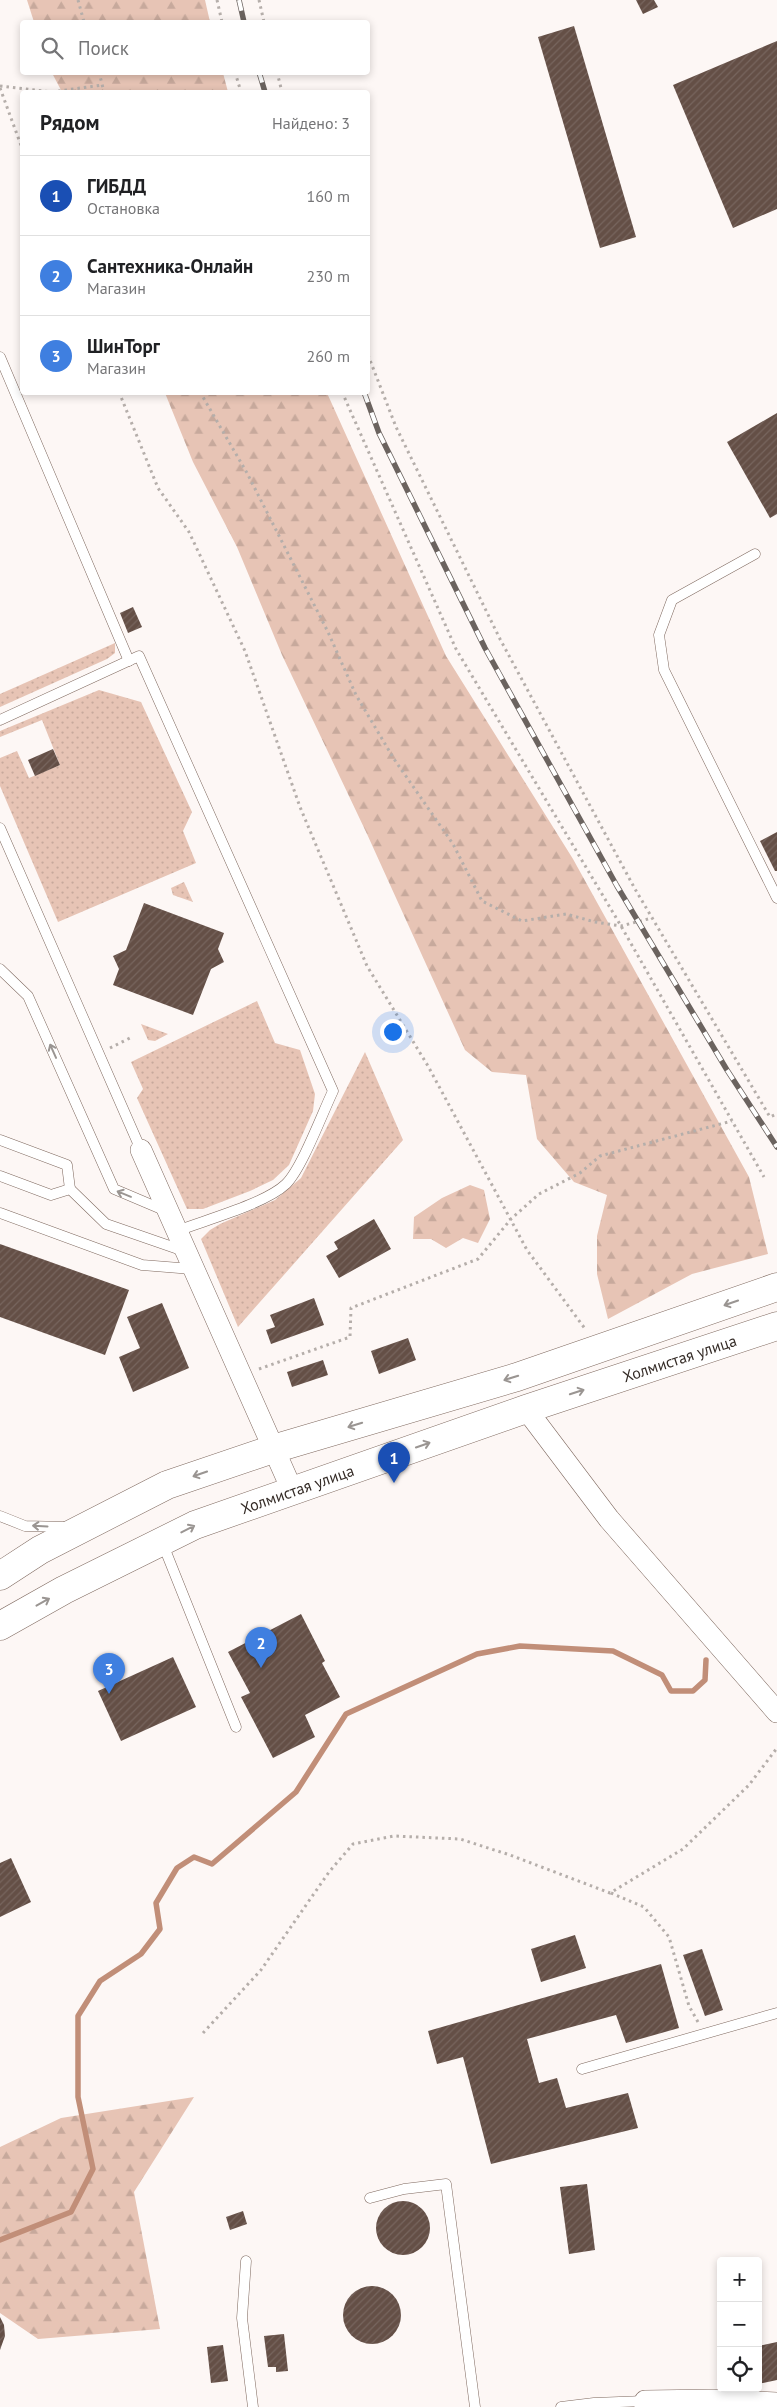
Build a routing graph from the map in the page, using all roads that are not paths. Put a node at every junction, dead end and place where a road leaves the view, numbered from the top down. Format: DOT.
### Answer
graph roads {
  1 [pos="0,357"];
  2 [pos="755,554"];
  3 [pos="129,661"];
  4 [pos="0,720"];
  5 [pos="0,828"];
  6 [pos="777,898"];
  7 [pos="0,969"];
  8 [pos="0,1140"];
  9 [pos="142,1150"];
  10 [pos="0,1176"];
  11 [pos="70,1189"];
  12 [pos="0,1213"];
  13 [pos="173,1221"];
  14 [pos="189,1260"];
  15 [pos="777,1287"];
  16 [pos="777,1326"];
  17 [pos="526,1409"];
  18 [pos="273,1450"];
  19 [pos="292,1490"];
  20 [pos="0,1516"];
  21 [pos="82,1528"];
  22 [pos="162,1542"];
  23 [pos="0,1576"];
  24 [pos="0,1626"];
  25 [pos="777,1712"];
  26 [pos="236,1727"];
  27 [pos="777,2013"];
  28 [pos="582,2069"];
  29 [pos="370,2198"];
  30 [pos="246,2261"];
  31 [pos="777,2403"];
  32 [pos="645,2404"];
  33 [pos="253,2407"];
  34 [pos="475,2407"];
  35 [pos="561,2407"];
  1 -- 3 [label="lane"];
  2 -- 6 [label="lane"];
  3 -- 4 [label="lane"];
  3 -- 13 [label="lane"];
  5 -- 9 [label="lane"];
  13 -- 7 [label="lane, one-way"];
  8 -- 11 [label="lane"];
  9 -- 13 [label="street"];
  10 -- 11 [label="lane"];
  11 -- 14 [label="lane"];
  12 -- 14 [label="lane"];
  13 -- 14 [label="street"];
  14 -- 18 [label="street"];
  15 -- 18 [label="highway, Холмистая улица, one-way"];
  17 -- 16 [label="highway, Холмистая улица, one-way"];
  19 -- 17 [label="highway, Холмистая улица, one-way"];
  17 -- 25 [label="street"];
  18 -- 19 [label="street"];
  18 -- 21 [label="highway, Холмистая улица, one-way"];
  22 -- 19 [label="highway, Холмистая улица, one-way"];
  21 -- 20 [label="lane, one-way"];
  21 -- 23 [label="highway, Холмистая улица"];
  24 -- 22 [label="highway, Холмистая улица, one-way"];
  22 -- 26 [label="lane"];
  27 -- 28 [label="lane"];
  29 -- 34 [label="lane"];
  30 -- 33 [label="lane"];
  31 -- 32 [label="street"];
  32 -- 35 [label="lane"];
}
